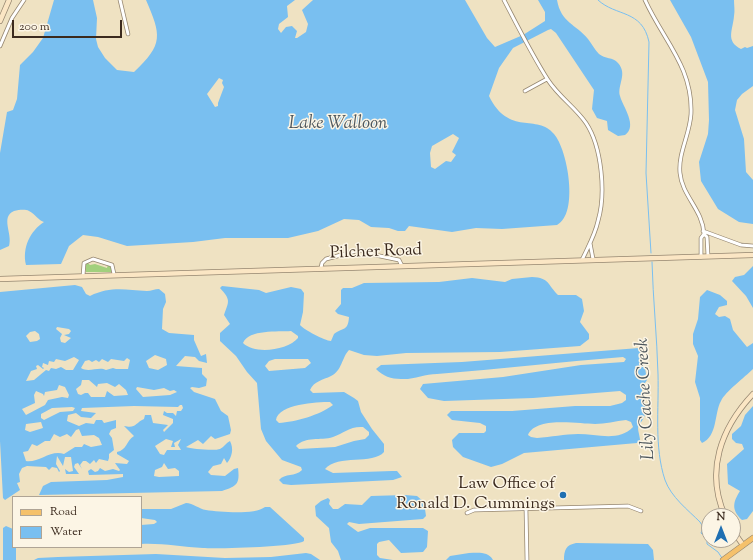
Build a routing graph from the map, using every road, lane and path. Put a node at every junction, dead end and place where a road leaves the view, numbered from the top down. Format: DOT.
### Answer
graph roads {
  1 [pos="9,0"];
  2 [pos="24,0"];
  3 [pos="120,0"];
  4 [pos="504,0"];
  5 [pos="645,0"];
  6 [pos="0,21"];
  7 [pos="128,34"];
  8 [pos="0,46"];
  9 [pos="547,79"];
  10 [pos="525,91"];
  11 [pos="703,233"];
  12 [pos="590,242"];
  13 [pos="701,244"];
  14 [pos="707,244"];
  15 [pos="753,246"];
  16 [pos="753,255"];
  17 [pos="702,257"];
  18 [pos="708,257"];
  19 [pos="593,259"];
  20 [pos="582,260"];
  21 [pos="402,266"];
  22 [pos="321,268"];
  23 [pos="114,274"];
  24 [pos="83,276"];
  25 [pos="0,279"];
  26 [pos="753,394"];
  27 [pos="723,508"];
  28 [pos="526,509"];
  29 [pos="642,511"];
  30 [pos="467,514"];
  31 [pos="753,538"];
  32 [pos="741,542"];
  33 [pos="743,545"];
  34 [pos="725,559"];
  35 [pos="527,560"];
  1 -- 6 [label="street"];
  2 -- 8 [label="street"];
  3 -- 7 [label="street"];
  4 -- 9 [label="street"];
  5 -- 11 [label="street"];
  9 -- 10 [label="street"];
  9 -- 12 [label="street"];
  11 -- 13 [label="street"];
  11 -- 14 [label="street"];
  11 -- 15 [label="street"];
  12 -- 19 [label="street"];
  12 -- 20 [label="street"];
  13 -- 14 [label="street"];
  13 -- 17 [label="street"];
  14 -- 18 [label="street"];
  16 -- 18 [label="street, Pilcher Road"];
  17 -- 18 [label="street, Pilcher Road"];
  17 -- 19 [label="street, Pilcher Road"];
  19 -- 20 [label="street, Pilcher Road"];
  20 -- 21 [label="street, Pilcher Road"];
  21 -- 22 [label="street, Pilcher Road"];
  21 -- 22 [label="street"];
  22 -- 23 [label="street, Pilcher Road"];
  23 -- 24 [label="street, Pilcher Road"];
  23 -- 24 [label="street"];
  24 -- 25 [label="street, Pilcher Road"];
  26 -- 27 [label="street"];
  28 -- 29 [label="street"];
  28 -- 30 [label="street"];
  28 -- 35 [label="street"];
  31 -- 33 [label="main road"];
  32 -- 33 [label="street"];
  33 -- 34 [label="main road"];
}
